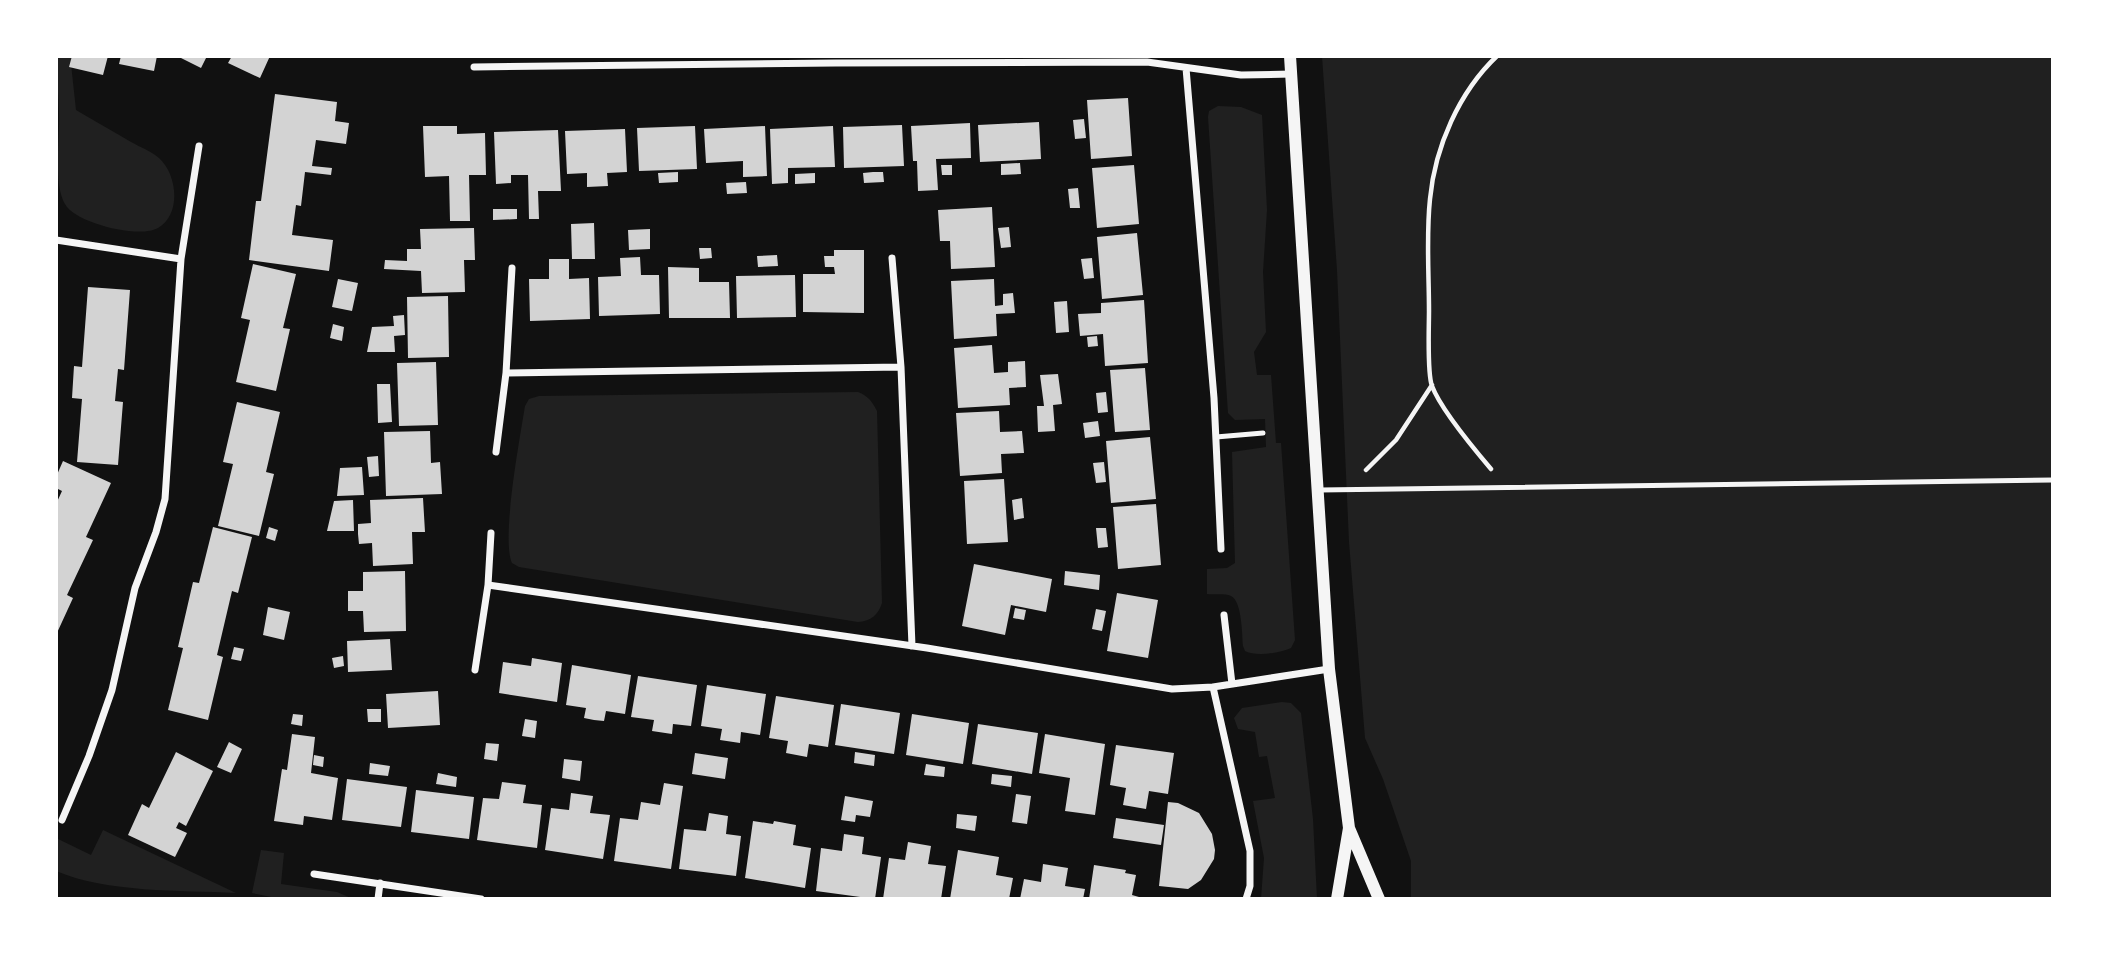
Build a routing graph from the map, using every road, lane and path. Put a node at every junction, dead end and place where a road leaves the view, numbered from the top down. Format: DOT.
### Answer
graph roads {
  1 [pos="1290,56"];
  2 [pos="1497,56"];
  3 [pos="667,60"];
  4 [pos="474,68"];
  5 [pos="1186,68"];
  6 [pos="1292,74"];
  7 [pos="199,146"];
  8 [pos="56,240"];
  9 [pos="892,258"];
  10 [pos="181,259"];
  11 [pos="512,268"];
  12 [pos="901,367"];
  13 [pos="506,373"];
  14 [pos="1432,386"];
  15 [pos="1263,433"];
  16 [pos="1216,437"];
  17 [pos="496,452"];
  18 [pos="1357,472"];
  19 [pos="2053,480"];
  20 [pos="1520,488"];
  21 [pos="1317,491"];
  22 [pos="491,533"];
  23 [pos="1221,549"];
  24 [pos="488,585"];
  25 [pos="1224,615"];
  26 [pos="912,646"];
  27 [pos="1329,669"];
  28 [pos="475,670"];
  29 [pos="1232,684"];
  30 [pos="1213,687"];
  31 [pos="62,820"];
  32 [pos="1349,828"];
  33 [pos="314,874"];
  34 [pos="380,883"];
  35 [pos="378,899"];
  36 [pos="481,899"];
  37 [pos="1246,899"];
  38 [pos="1337,899"];
  39 [pos="1379,899"];
  1 -- 6 [label="street"];
  2 -- 14 [label="path"];
  3 -- 4 [label="street"];
  3 -- 5 [label="street"];
  5 -- 6 [label="street"];
  5 -- 16 [label="street"];
  6 -- 21 [label="street"];
  7 -- 10 [label="street"];
  8 -- 10 [label="street"];
  9 -- 12 [label="street"];
  10 -- 31 [label="street"];
  11 -- 13 [label="street"];
  12 -- 13 [label="street"];
  12 -- 26 [label="street"];
  13 -- 17 [label="street"];
  14 -- 18 [label="path"];
  14 -- 20 [label="path"];
  15 -- 16 [label="lane"];
  16 -- 23 [label="street"];
  19 -- 20 [label="lane"];
  20 -- 21 [label="lane"];
  21 -- 27 [label="street"];
  22 -- 24 [label="street"];
  24 -- 26 [label="street"];
  24 -- 28 [label="street"];
  25 -- 29 [label="street"];
  26 -- 30 [label="street"];
  27 -- 29 [label="street"];
  27 -- 32 [label="street"];
  29 -- 30 [label="street"];
  30 -- 37 [label="street"];
  32 -- 38 [label="street"];
  32 -- 39 [label="street"];
  33 -- 34 [label="street"];
  34 -- 35 [label="street"];
  34 -- 36 [label="street"];
}
